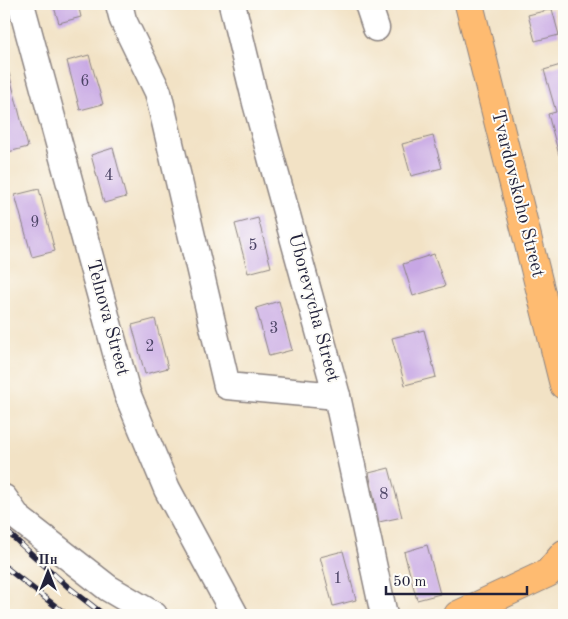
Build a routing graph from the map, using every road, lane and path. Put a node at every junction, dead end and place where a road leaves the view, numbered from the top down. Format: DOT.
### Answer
graph roads {
  1 [pos="21,4"];
  2 [pos="119,4"];
  3 [pos="232,4"];
  4 [pos="469,4"];
  5 [pos="564,385"];
  6 [pos="337,396"];
  7 [pos="4,498"];
  8 [pos="564,554"];
  9 [pos="154,615"];
  10 [pos="234,615"];
  11 [pos="384,615"];
  12 [pos="458,615"];
  1 -- 10 [label="street, Telnova Street"];
  2 -- 6 [label="street"];
  3 -- 6 [label="street, Uborevycha Street"];
  4 -- 5 [label="main road, Tvardovskoho Street"];
  6 -- 11 [label="street, Uborevycha Street"];
  7 -- 9 [label="street"];
  8 -- 12 [label="main road"];
}
